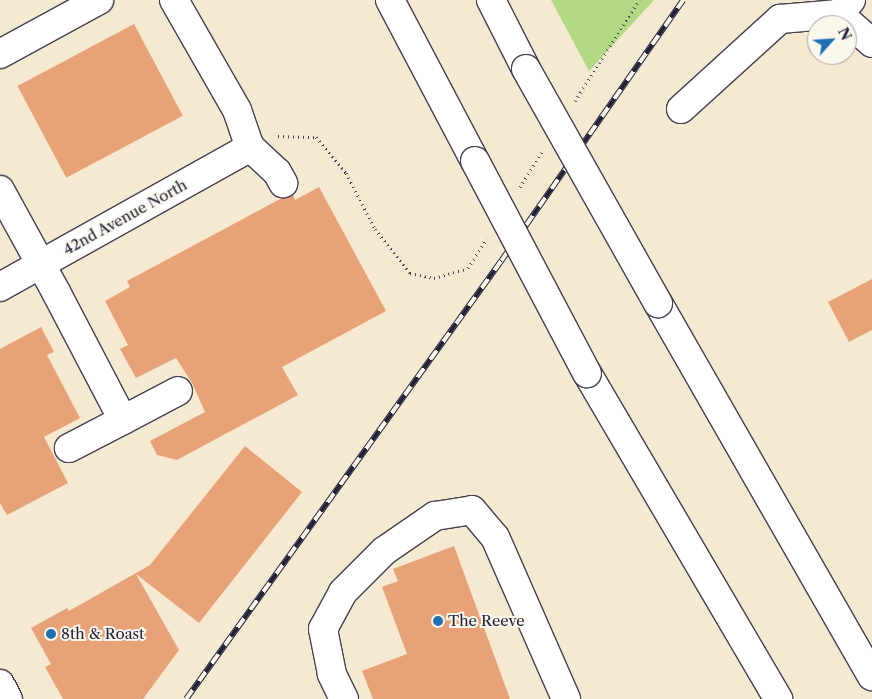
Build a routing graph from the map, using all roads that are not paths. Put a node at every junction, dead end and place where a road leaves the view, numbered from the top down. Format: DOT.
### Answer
graph roads {
  1 [pos="98,0"];
  2 [pos="174,0"];
  3 [pos="372,0"];
  4 [pos="390,0"];
  5 [pos="491,0"];
  6 [pos="845,7"];
  7 [pos="872,43"];
  8 [pos="0,54"];
  9 [pos="437,87"];
  10 [pos="681,109"];
  11 [pos="250,147"];
  12 [pos="283,182"];
  13 [pos="0,190"];
  14 [pos="41,264"];
  15 [pos="0,287"];
  16 [pos="178,391"];
  17 [pos="123,420"];
  18 [pos="69,448"];
  19 [pos="872,676"];
  20 [pos="0,684"];
  21 [pos="8,699"];
  22 [pos="344,699"];
  23 [pos="566,699"];
  24 [pos="778,699"];
  1 -- 8 [label="main road"];
  2 -- 11 [label="main road"];
  3 -- 9 [label="main road"];
  4 -- 9 [label="main road"];
  5 -- 19 [label="main road, bridge"];
  6 -- 7 [label="main road"];
  6 -- 10 [label="main road"];
  9 -- 24 [label="main road, bridge"];
  11 -- 12 [label="main road"];
  11 -- 14 [label="main road, 42nd Avenue North"];
  13 -- 14 [label="main road"];
  14 -- 15 [label="main road, 42nd Avenue North"];
  14 -- 17 [label="main road"];
  16 -- 17 [label="main road"];
  17 -- 18 [label="main road"];
  20 -- 21 [label="main road"];
  22 -- 23 [label="main road"];
}
